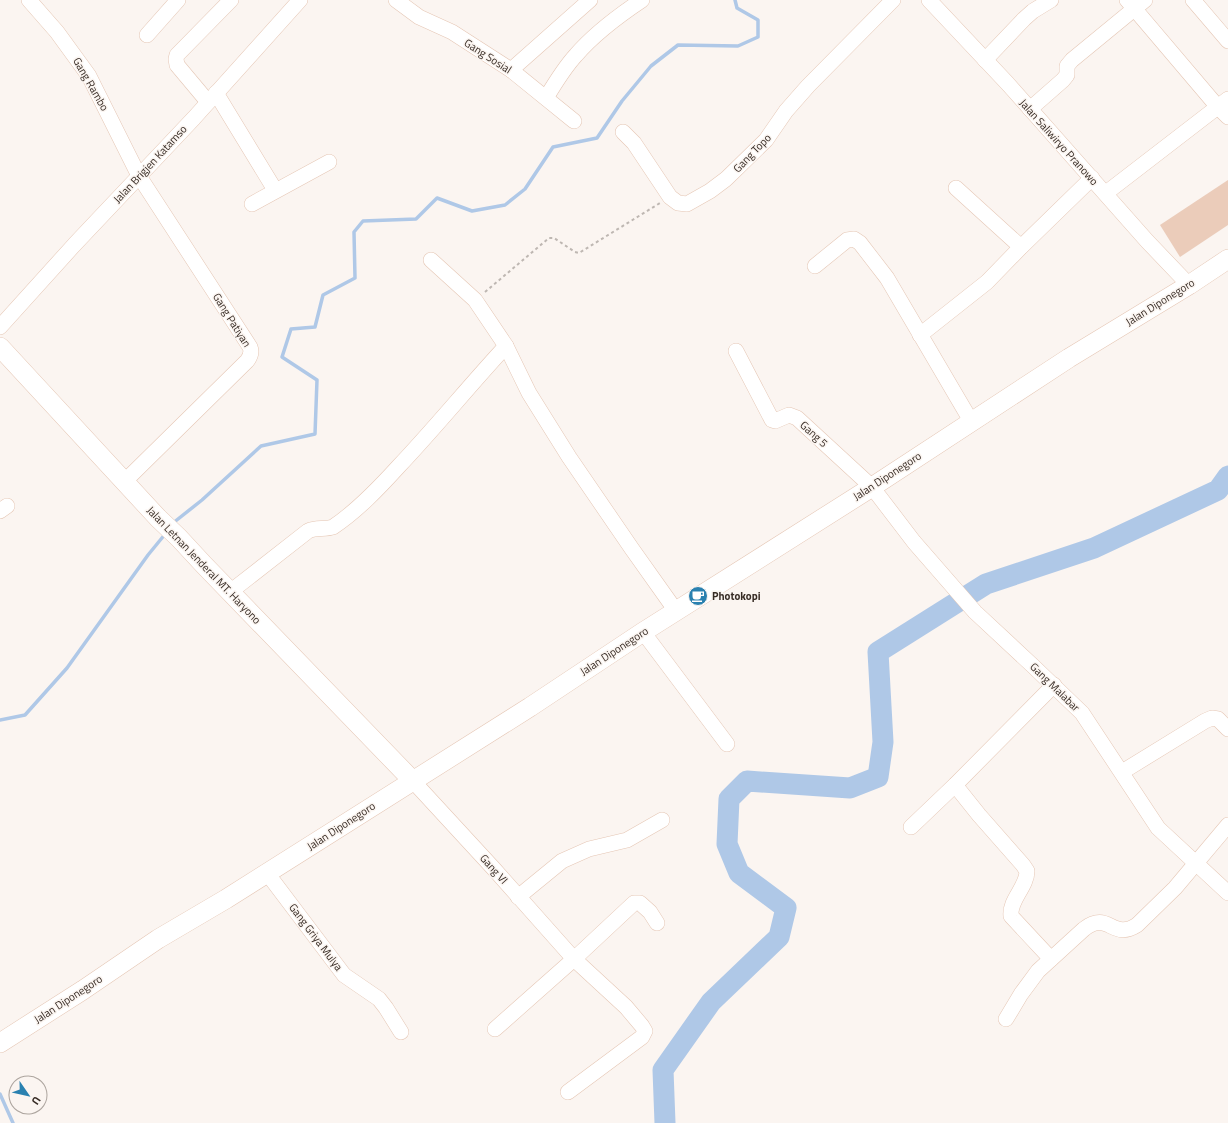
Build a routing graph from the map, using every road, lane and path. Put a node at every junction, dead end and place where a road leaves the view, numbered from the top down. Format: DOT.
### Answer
graph roads {
  1 [pos="29,0"];
  2 [pos="178,0"];
  3 [pos="300,0"];
  4 [pos="396,0"];
  5 [pos="590,0"];
  6 [pos="642,0"];
  7 [pos="893,0"];
  8 [pos="929,0"];
  9 [pos="1051,0"];
  10 [pos="1193,0"];
  11 [pos="225,2"];
  12 [pos="1136,3"];
  13 [pos="147,35"];
  14 [pos="1228,41"];
  15 [pos="985,60"];
  16 [pos="511,70"];
  17 [pos="212,98"];
  18 [pos="546,98"];
  19 [pos="1224,107"];
  20 [pos="1030,109"];
  21 [pos="574,121"];
  22 [pos="623,132"];
  23 [pos="329,162"];
  24 [pos="139,176"];
  25 [pos="1092,178"];
  26 [pos="956,188"];
  27 [pos="275,190"];
  28 [pos="1106,193"];
  29 [pos="670,197"];
  30 [pos="252,204"];
  31 [pos="1021,246"];
  32 [pos="1228,258"];
  33 [pos="432,260"];
  34 [pos="815,266"];
  35 [pos="1189,285"];
  36 [pos="475,300"];
  37 [pos="0,327"];
  38 [pos="920,334"];
  39 [pos="506,346"];
  40 [pos="0,347"];
  41 [pos="736,351"];
  42 [pos="971,421"];
  43 [pos="125,482"];
  44 [pos="872,486"];
  45 [pos="230,592"];
  46 [pos="676,611"];
  47 [pos="643,632"];
  48 [pos="1054,685"];
  49 [pos="1228,729"];
  50 [pos="728,744"];
  51 [pos="1122,772"];
  52 [pos="412,780"];
  53 [pos="955,785"];
  54 [pos="662,820"];
  55 [pos="1228,825"];
  56 [pos="911,827"];
  57 [pos="1196,863"];
  58 [pos="267,873"];
  59 [pos="1228,893"];
  60 [pos="518,897"];
  61 [pos="657,923"];
  62 [pos="574,959"];
  63 [pos="1050,959"];
  64 [pos="1006,1019"];
  65 [pos="495,1028"];
  66 [pos="401,1032"];
  67 [pos="3,1042"];
  68 [pos="568,1092"];
  1 -- 24 [label="street, Gang Rambo"];
  2 -- 13 [label="street"];
  3 -- 17 [label="street, Jalan Brigjen Katamso"];
  4 -- 16 [label="street, Gang Sosial"];
  5 -- 16 [label="street"];
  6 -- 18 [label="street"];
  7 -- 29 [label="street, Gang Topo"];
  8 -- 15 [label="street, Jalan Saliwiryo Pranowo"];
  9 -- 15 [label="street"];
  10 -- 14 [label="street"];
  11 -- 17 [label="street"];
  12 -- 19 [label="street"];
  12 -- 20 [label="street"];
  15 -- 20 [label="street, Jalan Saliwiryo Pranowo"];
  16 -- 18 [label="street, Gang Sosial"];
  17 -- 24 [label="street, Jalan Brigjen Katamso"];
  17 -- 27 [label="street"];
  18 -- 21 [label="street, Gang Sosial"];
  19 -- 28 [label="street"];
  20 -- 25 [label="street, Jalan Saliwiryo Pranowo"];
  22 -- 29 [label="street"];
  23 -- 27 [label="street"];
  24 -- 37 [label="street, Jalan Brigjen Katamso"];
  24 -- 43 [label="street, Gang Patiyan"];
  25 -- 28 [label="street, Jalan Saliwiryo Pranowo"];
  25 -- 31 [label="street"];
  26 -- 31 [label="street"];
  27 -- 30 [label="street"];
  28 -- 35 [label="street, Jalan Saliwiryo Pranowo"];
  29 -- 36 [label="path"];
  31 -- 38 [label="street"];
  32 -- 35 [label="main road, Jalan Diponegoro"];
  33 -- 36 [label="street"];
  34 -- 38 [label="street"];
  35 -- 42 [label="main road, Jalan Diponegoro"];
  36 -- 39 [label="street"];
  38 -- 42 [label="street"];
  39 -- 45 [label="street"];
  39 -- 46 [label="street"];
  40 -- 43 [label="main road, Jalan Letnan Jenderal MT. Haryono"];
  41 -- 44 [label="street, Gang 5"];
  42 -- 44 [label="main road, Jalan Diponegoro"];
  43 -- 45 [label="main road, Jalan Letnan Jenderal MT. Haryono"];
  44 -- 46 [label="main road, Jalan Diponegoro"];
  44 -- 48 [label="street, Gang Malabar"];
  45 -- 52 [label="main road, Jalan Letnan Jenderal MT. Haryono"];
  46 -- 47 [label="main road, Jalan Diponegoro"];
  47 -- 50 [label="street"];
  47 -- 52 [label="main road, Jalan Diponegoro"];
  48 -- 51 [label="street, Gang Malabar"];
  48 -- 53 [label="street"];
  49 -- 51 [label="street"];
  51 -- 57 [label="street, Gang Malabar"];
  52 -- 58 [label="main road, Jalan Diponegoro"];
  52 -- 60 [label="street, Gang VI"];
  53 -- 56 [label="street"];
  53 -- 63 [label="street"];
  54 -- 60 [label="street"];
  55 -- 57 [label="street"];
  57 -- 59 [label="street, Gang Malabar"];
  57 -- 63 [label="street"];
  58 -- 66 [label="street, Gang Griya Mulya"];
  58 -- 67 [label="main road, Jalan Diponegoro"];
  60 -- 62 [label="street, Gang VI"];
  61 -- 62 [label="street"];
  62 -- 65 [label="street"];
  62 -- 68 [label="street, Gang VI"];
  63 -- 64 [label="street"];
}
